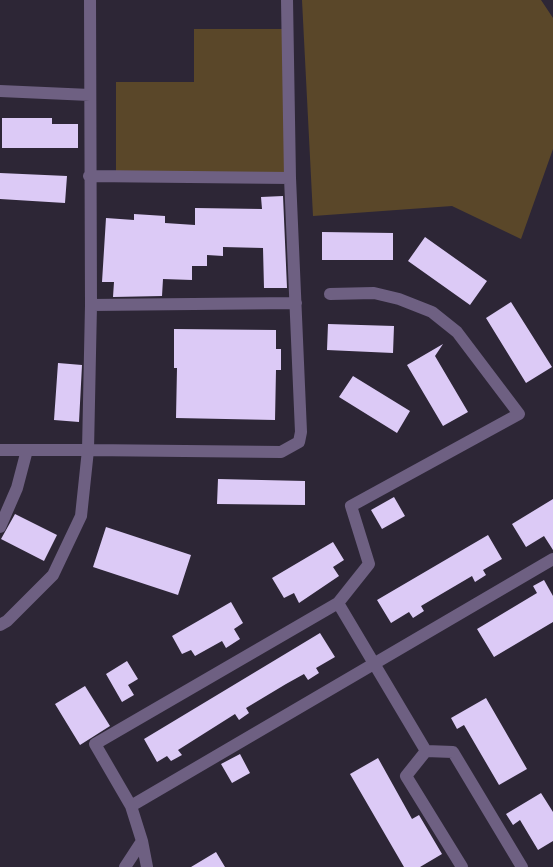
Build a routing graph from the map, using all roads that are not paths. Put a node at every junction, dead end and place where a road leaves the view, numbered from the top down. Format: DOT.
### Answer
graph roads {
  1 [pos="90,0"];
  2 [pos="287,0"];
  3 [pos="0,91"];
  4 [pos="90,95"];
  5 [pos="89,176"];
  6 [pos="290,178"];
  7 [pos="330,294"];
  8 [pos="296,303"];
  9 [pos="91,305"];
  10 [pos="0,450"];
  11 [pos="26,450"];
  12 [pos="88,450"];
  13 [pos="0,527"];
  14 [pos="553,559"];
  15 [pos="338,603"];
  16 [pos="0,625"];
  17 [pos="372,662"];
  18 [pos="426,751"];
  19 [pos="131,806"];
  20 [pos="142,841"];
  21 [pos="126,867"];
  22 [pos="147,867"];
  23 [pos="462,867"];
  24 [pos="522,867"];
  1 -- 4 [label="street"];
  2 -- 6 [label="street"];
  3 -- 4 [label="street"];
  4 -- 5 [label="street"];
  5 -- 6 [label="street"];
  5 -- 9 [label="street"];
  6 -- 8 [label="street"];
  7 -- 15 [label="street"];
  8 -- 9 [label="street"];
  8 -- 12 [label="street"];
  9 -- 12 [label="street"];
  10 -- 11 [label="street"];
  11 -- 12 [label="street"];
  11 -- 13 [label="street"];
  12 -- 16 [label="street"];
  14 -- 17 [label="street"];
  15 -- 17 [label="street"];
  15 -- 19 [label="street"];
  17 -- 18 [label="street"];
  17 -- 19 [label="street"];
  18 -- 23 [label="street"];
  18 -- 24 [label="street"];
  19 -- 20 [label="street"];
  20 -- 21 [label="street"];
  20 -- 22 [label="street"];
}
